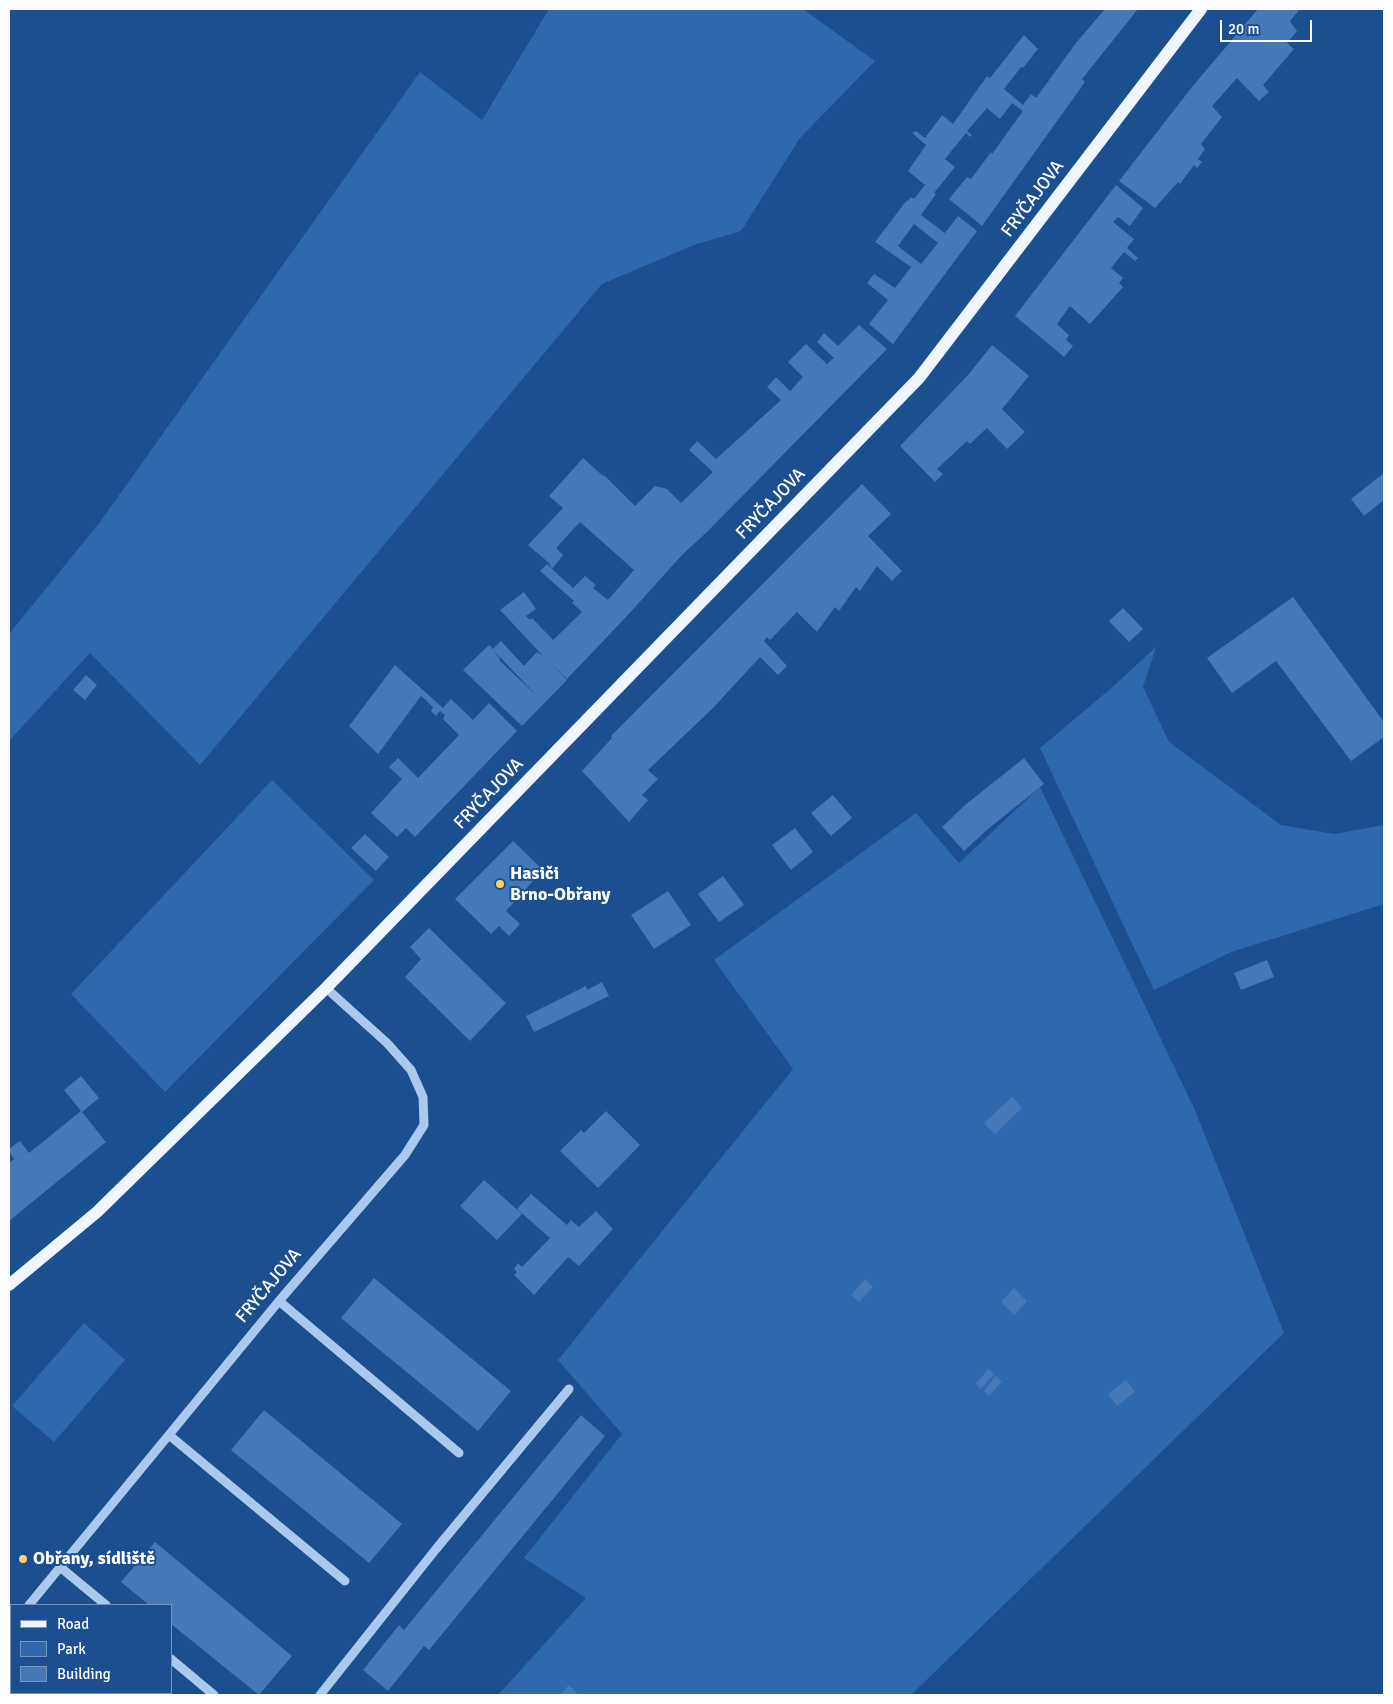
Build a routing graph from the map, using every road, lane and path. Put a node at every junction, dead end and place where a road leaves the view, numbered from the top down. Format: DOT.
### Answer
graph roads {
  1 [pos="1201,9"];
  2 [pos="326,988"];
  3 [pos="9,1285"];
  4 [pos="279,1301"];
  5 [pos="569,1389"];
  6 [pos="169,1435"];
  7 [pos="459,1453"];
  8 [pos="60,1567"];
  9 [pos="345,1581"];
  10 [pos="30,1604"];
  11 [pos="105,1604"];
  12 [pos="172,1660"];
  13 [pos="214,1695"];
  14 [pos="320,1695"];
  1 -- 2 [label="main road, FRYČAJOVA"];
  2 -- 3 [label="main road, FRYČAJOVA"];
  2 -- 4 [label="street, FRYČAJOVA"];
  4 -- 6 [label="street, FRYČAJOVA"];
  4 -- 7 [label="street"];
  5 -- 14 [label="street"];
  6 -- 8 [label="street, FRYČAJOVA"];
  6 -- 9 [label="street"];
  8 -- 10 [label="street, FRYČAJOVA"];
  8 -- 11 [label="street"];
  12 -- 13 [label="street"];
}
